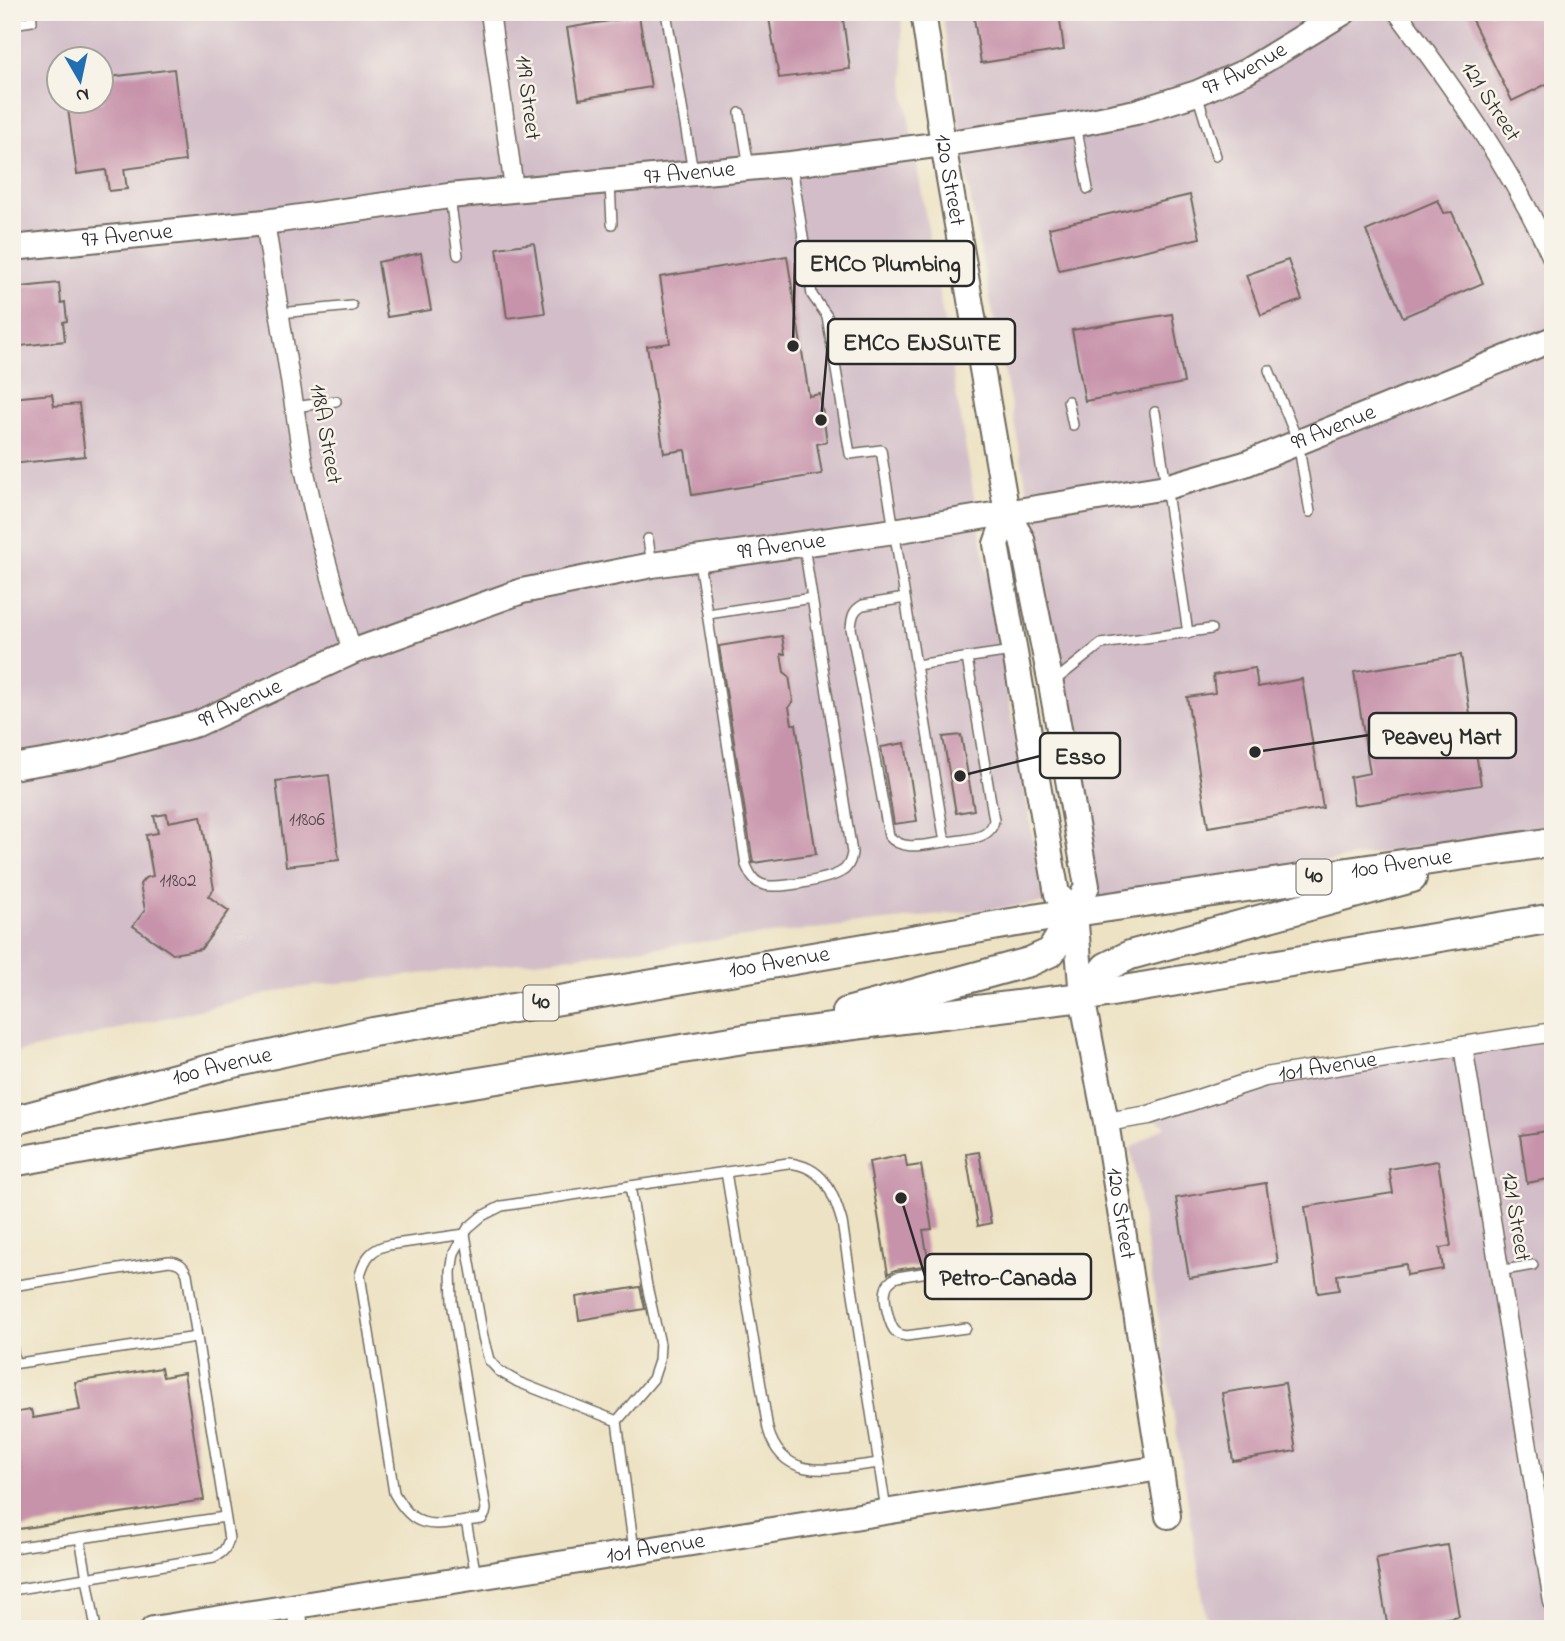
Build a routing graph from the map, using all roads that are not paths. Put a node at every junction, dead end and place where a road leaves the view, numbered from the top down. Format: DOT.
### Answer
graph roads {
  1 [pos="31,12"];
  2 [pos="490,12"];
  3 [pos="666,12"];
  4 [pos="922,12"];
  5 [pos="1344,12"];
  6 [pos="1397,12"];
  7 [pos="12,24"];
  8 [pos="1197,93"];
  9 [pos="740,113"];
  10 [pos="1076,124"];
  11 [pos="943,144"];
  12 [pos="1216,156"];
  13 [pos="791,164"];
  14 [pos="750,169"];
  15 [pos="693,174"];
  16 [pos="610,182"];
  17 [pos="1088,189"];
  18 [pos="514,190"];
  19 [pos="449,196"];
  20 [pos="265,222"];
  21 [pos="612,225"];
  22 [pos="12,248"];
  23 [pos="458,255"];
  24 [pos="1553,260"];
  25 [pos="352,306"];
  26 [pos="280,313"];
  27 [pos="1553,339"];
  28 [pos="1269,370"];
  29 [pos="336,401"];
  30 [pos="1068,401"];
  31 [pos="295,407"];
  32 [pos="1155,412"];
  33 [pos="1073,425"];
  34 [pos="1298,442"];
  35 [pos="1166,487"];
  36 [pos="1310,512"];
  37 [pos="1007,513"];
  38 [pos="894,531"];
  39 [pos="648,540"];
  40 [pos="804,544"];
  41 [pos="699,559"];
  42 [pos="652,565"];
  43 [pos="812,598"];
  44 [pos="905,598"];
  45 [pos="708,614"];
  46 [pos="1211,629"];
  47 [pos="1188,632"];
  48 [pos="1016,650"];
  49 [pos="352,652"];
  50 [pos="967,658"];
  51 [pos="916,665"];
  52 [pos="1051,684"];
  53 [pos="12,767"];
  54 [pos="945,842"];
  55 [pos="1542,844"];
  56 [pos="1075,912"];
  57 [pos="1553,918"];
  58 [pos="1083,997"];
  59 [pos="1553,1032"];
  60 [pos="750,1038"];
  61 [pos="1463,1046"];
  62 [pos="12,1121"];
  63 [pos="1106,1122"];
  64 [pos="12,1162"];
  65 [pos="726,1172"];
  66 [pos="630,1186"];
  67 [pos="465,1234"];
  68 [pos="1533,1265"];
  69 [pos="959,1267"];
  70 [pos="1499,1271"];
  71 [pos="12,1286"];
  72 [pos="966,1328"];
  73 [pos="197,1337"];
  74 [pos="12,1345"];
  75 [pos="14,1364"];
  76 [pos="617,1421"];
  77 [pos="878,1462"];
  78 [pos="1160,1468"];
  79 [pos="886,1512"];
  80 [pos="1168,1516"];
  81 [pos="225,1517"];
  82 [pos="466,1521"];
  83 [pos="80,1538"];
  84 [pos="12,1548"];
  85 [pos="635,1552"];
  86 [pos="476,1577"];
  87 [pos="87,1578"];
  88 [pos="12,1590"];
  89 [pos="1553,1602"];
  90 [pos="298,1617"];
  91 [pos="96,1629"];
  92 [pos="153,1629"];
  1 -- 7 [label="lane"];
  2 -- 18 [label="street, 119 Street"];
  3 -- 15 [label="lane"];
  4 -- 11 [label="street, 120 Street"];
  5 -- 8 [label="street, 97 Avenue"];
  6 -- 24 [label="street, 121 Street"];
  8 -- 10 [label="street, 97 Avenue"];
  8 -- 12 [label="lane"];
  9 -- 14 [label="lane"];
  10 -- 11 [label="street, 97 Avenue"];
  10 -- 17 [label="lane"];
  11 -- 13 [label="street, 97 Avenue"];
  11 -- 37 [label="street, 120 Street"];
  13 -- 14 [label="street, 97 Avenue"];
  13 -- 38 [label="lane"];
  14 -- 15 [label="street, 97 Avenue"];
  15 -- 16 [label="street, 97 Avenue"];
  16 -- 18 [label="street, 97 Avenue"];
  16 -- 21 [label="lane"];
  18 -- 19 [label="street, 97 Avenue"];
  19 -- 20 [label="street, 97 Avenue"];
  19 -- 23 [label="lane"];
  20 -- 22 [label="street, 97 Avenue"];
  20 -- 26 [label="street, 118A Street"];
  25 -- 26 [label="lane"];
  26 -- 31 [label="street, 118A Street"];
  27 -- 34 [label="street, 99 Avenue"];
  28 -- 34 [label="lane"];
  29 -- 31 [label="lane"];
  30 -- 33 [label="lane"];
  31 -- 49 [label="street, 118A Street"];
  32 -- 35 [label="lane"];
  34 -- 35 [label="street, 99 Avenue"];
  34 -- 36 [label="lane"];
  35 -- 37 [label="street, 99 Avenue"];
  35 -- 47 [label="lane"];
  37 -- 38 [label="street, 99 Avenue"];
  37 -- 48 [label="street, 120 Street"];
  37 -- 52 [label="street, 120 Street"];
  38 -- 40 [label="street, 99 Avenue"];
  38 -- 44 [label="lane"];
  39 -- 42 [label="lane"];
  40 -- 41 [label="street, 99 Avenue"];
  40 -- 43 [label="lane"];
  41 -- 42 [label="street, 99 Avenue"];
  41 -- 45 [label="lane"];
  42 -- 49 [label="street, 99 Avenue"];
  43 -- 45 [label="lane"];
  43 -- 45 [label="lane"];
  44 -- 51 [label="lane"];
  44 -- 54 [label="lane"];
  46 -- 47 [label="lane"];
  47 -- 52 [label="lane"];
  48 -- 50 [label="lane"];
  48 -- 56 [label="street, 120 Street"];
  49 -- 53 [label="street, 99 Avenue"];
  50 -- 51 [label="lane"];
  50 -- 54 [label="lane"];
  51 -- 54 [label="lane"];
  52 -- 56 [label="street, 120 Street"];
  55 -- 56 [label="main road, 100 Avenue / 40"];
  55 -- 58 [label="main road"];
  56 -- 58 [label="street, 120 Street"];
  56 -- 60 [label="main road"];
  56 -- 62 [label="main road, 100 Avenue / 40"];
  57 -- 58 [label="main road"];
  58 -- 60 [label="main road"];
  58 -- 63 [label="street, 120 Street"];
  59 -- 61 [label="street, 101 Avenue"];
  60 -- 64 [label="main road"];
  61 -- 63 [label="street, 101 Avenue"];
  61 -- 70 [label="street, 121 Street"];
  63 -- 78 [label="street, 120 Street"];
  65 -- 66 [label="lane"];
  65 -- 77 [label="lane"];
  65 -- 77 [label="lane"];
  66 -- 67 [label="lane"];
  66 -- 76 [label="lane"];
  67 -- 76 [label="lane"];
  67 -- 82 [label="lane"];
  67 -- 82 [label="lane"];
  68 -- 70 [label="lane"];
  69 -- 72 [label="lane"];
  70 -- 89 [label="street, 121 Street"];
  71 -- 73 [label="lane"];
  73 -- 75 [label="lane"];
  73 -- 81 [label="lane"];
  74 -- 75 [label="lane"];
  76 -- 85 [label="lane"];
  77 -- 79 [label="lane"];
  78 -- 79 [label="street, 101 Avenue"];
  78 -- 80 [label="street, 120 Street"];
  79 -- 85 [label="street, 101 Avenue"];
  81 -- 83 [label="lane"];
  81 -- 87 [label="lane"];
  82 -- 86 [label="lane"];
  83 -- 84 [label="lane"];
  83 -- 87 [label="lane"];
  85 -- 86 [label="street, 101 Avenue"];
  86 -- 90 [label="street, 101 Avenue"];
  87 -- 88 [label="lane"];
  87 -- 91 [label="lane"];
  90 -- 92 [label="street, 101 Avenue"];
}
